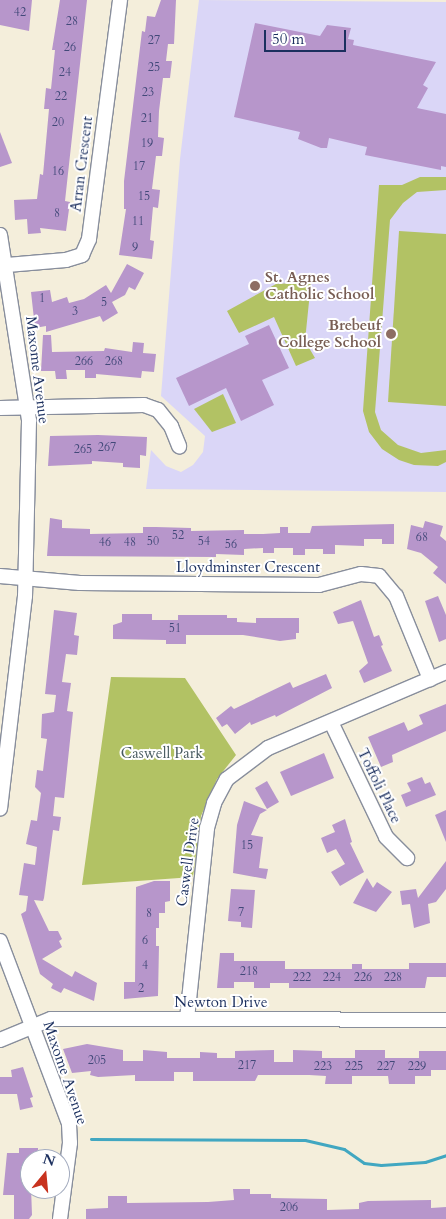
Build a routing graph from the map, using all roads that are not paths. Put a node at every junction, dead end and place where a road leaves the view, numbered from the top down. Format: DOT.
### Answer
graph roads {
  1 [pos="120,0"];
  2 [pos="0,235"];
  3 [pos="7,266"];
  4 [pos="25,407"];
  5 [pos="0,408"];
  6 [pos="179,446"];
  7 [pos="0,576"];
  8 [pos="26,579"];
  9 [pos="446,672"];
  10 [pos="430,680"];
  11 [pos="331,722"];
  12 [pos="0,809"];
  13 [pos="407,858"];
  14 [pos="0,942"];
  15 [pos="188,1019"];
  16 [pos="446,1020"];
  17 [pos="33,1028"];
  18 [pos="0,1040"];
  19 [pos="60,1219"];
  1 -- 3 [label="street, Arran Crescent"];
  2 -- 3 [label="street, Maxome Avenue"];
  3 -- 4 [label="street, Maxome Avenue"];
  4 -- 5 [label="street"];
  4 -- 6 [label="street"];
  4 -- 8 [label="street, Maxome Avenue"];
  7 -- 8 [label="street, Lloydminster Crescent"];
  8 -- 10 [label="street, Lloydminster Crescent"];
  8 -- 12 [label="street, Maxome Avenue"];
  9 -- 10 [label="street, Caswell Drive"];
  10 -- 11 [label="street, Caswell Drive"];
  11 -- 13 [label="street, Toffoli Place"];
  11 -- 15 [label="street, Caswell Drive"];
  14 -- 17 [label="street, Maxome Avenue"];
  15 -- 16 [label="street, Newton Drive"];
  15 -- 17 [label="street, Newton Drive"];
  17 -- 18 [label="street, Newton Drive"];
  17 -- 19 [label="street, Maxome Avenue"];
}
